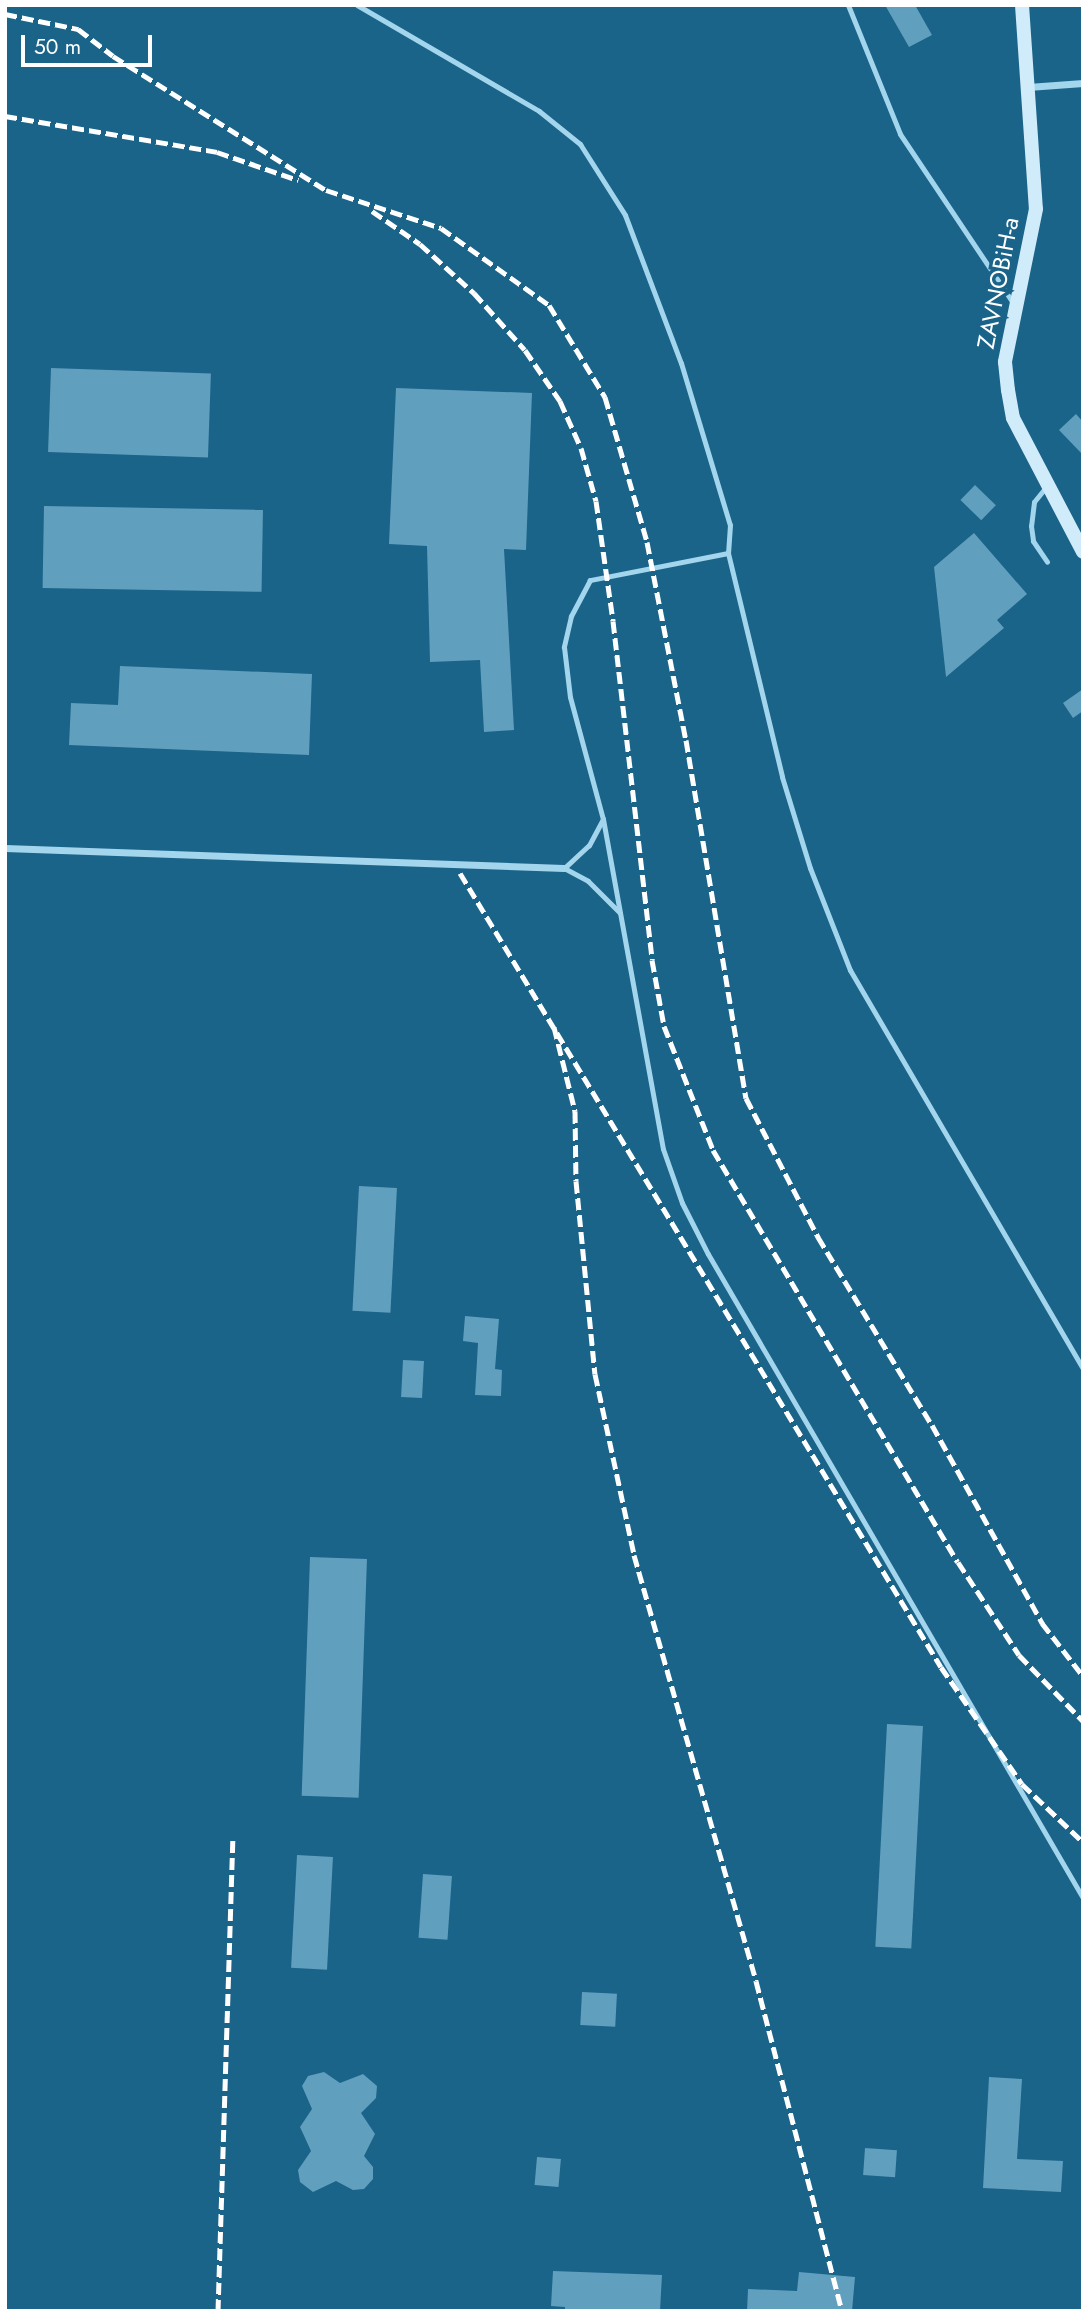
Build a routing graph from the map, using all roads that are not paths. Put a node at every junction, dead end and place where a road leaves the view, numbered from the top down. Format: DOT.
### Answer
graph roads {
  1 [pos="357,5"];
  2 [pos="848,5"];
  3 [pos="1022,5"];
  4 [pos="1083,83"];
  5 [pos="1028,87"];
  6 [pos="1017,309"];
  7 [pos="1046,487"];
  8 [pos="1083,552"];
  9 [pos="729,553"];
  10 [pos="1047,562"];
  11 [pos="603,819"];
  12 [pos="5,848"];
  13 [pos="564,868"];
  14 [pos="621,914"];
  15 [pos="1083,1368"];
  16 [pos="1083,1898"];
  1 -- 9 [label="lane"];
  2 -- 6 [label="lane"];
  3 -- 5 [label="main road, ZAVNOBiH-a"];
  4 -- 5 [label="street"];
  5 -- 6 [label="main road, ZAVNOBiH-a"];
  6 -- 7 [label="main road, ZAVNOBiH-a"];
  7 -- 8 [label="main road, ZAVNOBiH-a"];
  7 -- 10 [label="lane"];
  9 -- 11 [label="lane"];
  9 -- 15 [label="lane"];
  11 -- 13 [label="lane"];
  11 -- 14 [label="lane"];
  12 -- 13 [label="street"];
  13 -- 14 [label="lane"];
  14 -- 16 [label="lane"];
}
